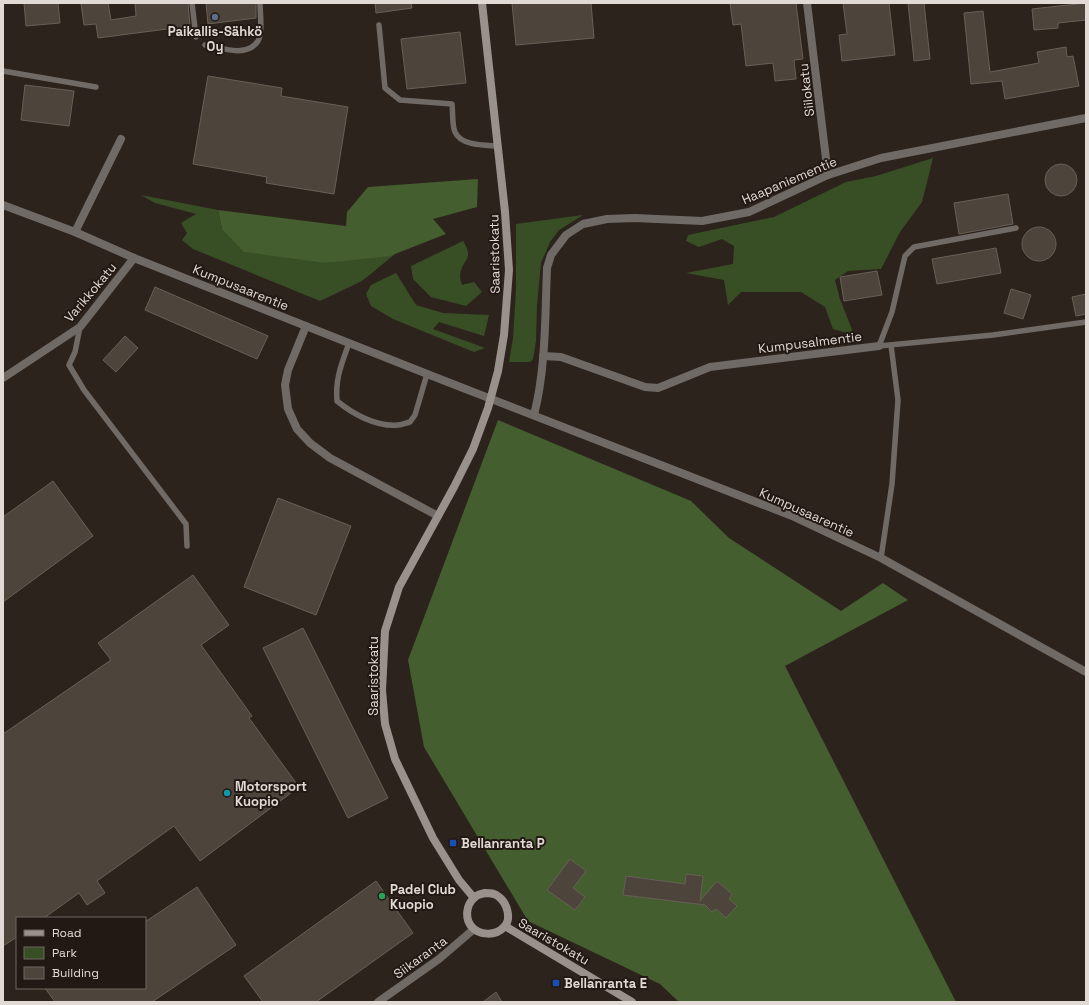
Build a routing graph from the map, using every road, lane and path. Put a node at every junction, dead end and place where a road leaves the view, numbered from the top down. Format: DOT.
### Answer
graph roads {
  1 [pos="192,3"];
  2 [pos="260,3"];
  3 [pos="482,3"];
  4 [pos="807,3"];
  5 [pos="379,25"];
  6 [pos="196,37"];
  7 [pos="205,45"];
  8 [pos="3,71"];
  9 [pos="96,87"];
  10 [pos="1086,118"];
  11 [pos="121,139"];
  12 [pos="498,146"];
  13 [pos="828,175"];
  14 [pos="3,206"];
  15 [pos="1016,228"];
  16 [pos="75,232"];
  17 [pos="134,258"];
  18 [pos="1086,322"];
  19 [pos="306,326"];
  20 [pos="80,327"];
  21 [pos="349,343"];
  22 [pos="890,345"];
  23 [pos="879,346"];
  24 [pos="542,356"];
  25 [pos="427,374"];
  26 [pos="3,378"];
  27 [pos="534,415"];
  28 [pos="438,516"];
  29 [pos="187,546"];
  30 [pos="881,558"];
  31 [pos="1086,672"];
  32 [pos="474,898"];
  33 [pos="505,926"];
  34 [pos="474,929"];
  35 [pos="378,1002"];
  36 [pos="632,1002"];
  1 -- 6 [label="lane"];
  2 -- 7 [label="lane"];
  3 -- 12 [label="main road, Saaristokatu"];
  4 -- 13 [label="street, Siilokatu"];
  5 -- 12 [label="lane"];
  8 -- 9 [label="lane"];
  10 -- 13 [label="street, Haapaniementie"];
  11 -- 16 [label="street"];
  12 -- 28 [label="main road, Saaristokatu"];
  13 -- 24 [label="street, Haapaniementie"];
  14 -- 16 [label="street, Kumpusaarentie"];
  15 -- 23 [label="lane, Kumpusalmentie"];
  16 -- 17 [label="street, Kumpusaarentie"];
  17 -- 19 [label="street, Kumpusaarentie"];
  17 -- 20 [label="street, Varikkokatu"];
  18 -- 22 [label="lane"];
  19 -- 21 [label="street, Kumpusaarentie"];
  19 -- 28 [label="street"];
  20 -- 26 [label="street, Varikkokatu"];
  20 -- 29 [label="lane"];
  21 -- 25 [label="street, Kumpusaarentie"];
  21 -- 25 [label="lane"];
  22 -- 23 [label="lane"];
  22 -- 30 [label="lane"];
  23 -- 24 [label="street, Kumpusalmentie"];
  24 -- 27 [label="street, Haapaniementie"];
  25 -- 27 [label="street, Kumpusaarentie"];
  27 -- 30 [label="street, Kumpusaarentie"];
  28 -- 32 [label="main road, Saaristokatu"];
  30 -- 31 [label="street, Kumpusaarentie"];
  32 -- 33 [label="main road"];
  32 -- 34 [label="main road"];
  33 -- 34 [label="main road"];
  33 -- 36 [label="main road, Saaristokatu"];
  34 -- 35 [label="street, Siikaranta"];
}
